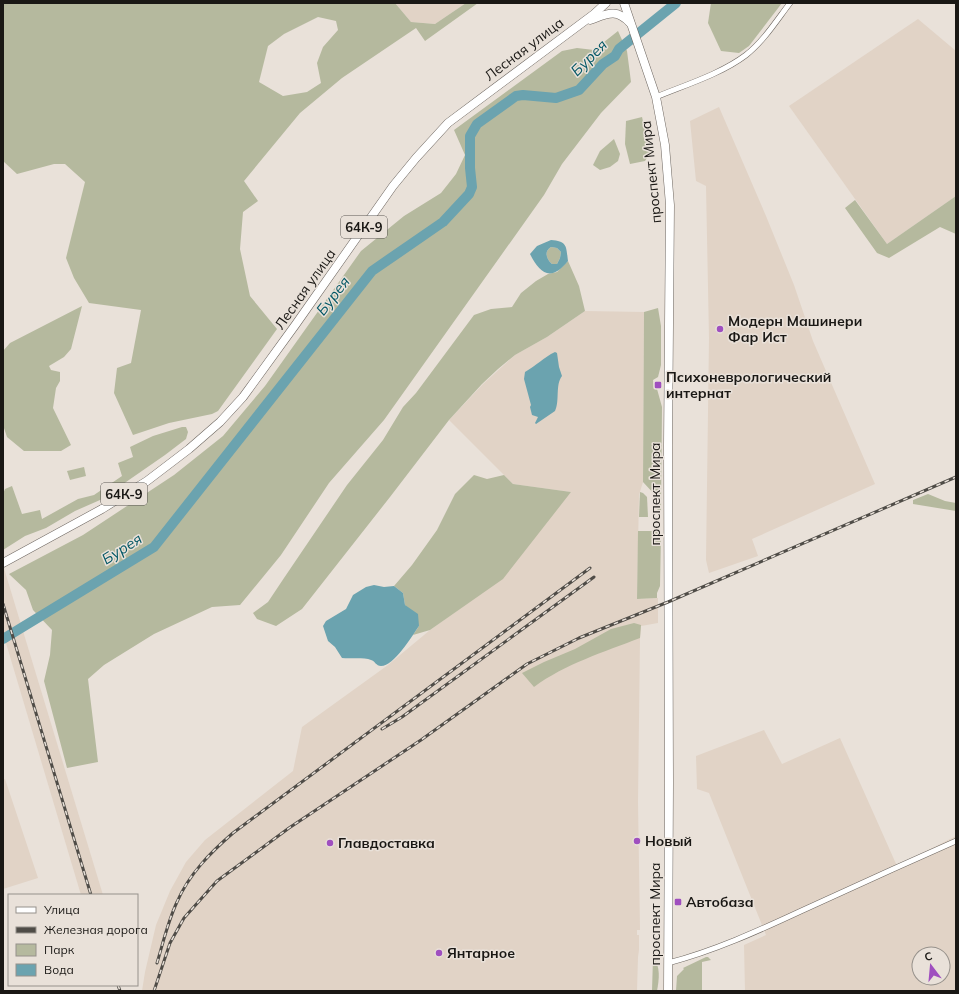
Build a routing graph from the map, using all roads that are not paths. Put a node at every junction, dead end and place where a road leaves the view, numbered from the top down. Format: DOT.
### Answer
graph roads {
  1 [pos="602,3"];
  2 [pos="606,3"];
  3 [pos="624,3"];
  4 [pos="790,3"];
  5 [pos="596,12"];
  6 [pos="580,24"];
  7 [pos="633,26"];
  8 [pos="656,97"];
  9 [pos="3,563"];
  10 [pos="956,841"];
  11 [pos="668,963"];
  12 [pos="668,991"];
  1 -- 5 [label="main road"];
  2 -- 5 [label="main road, Лесная улица / 64К-9"];
  3 -- 7 [label="main road, проспект Мира"];
  4 -- 8 [label="street"];
  5 -- 6 [label="main road, Лесная улица / 64К-9"];
  6 -- 7 [label="main road"];
  6 -- 9 [label="main road, Лесная улица / 64К-9"];
  7 -- 8 [label="main road, проспект Мира"];
  8 -- 11 [label="main road, проспект Мира"];
  10 -- 11 [label="street"];
  11 -- 12 [label="main road, проспект Мира"];
}
